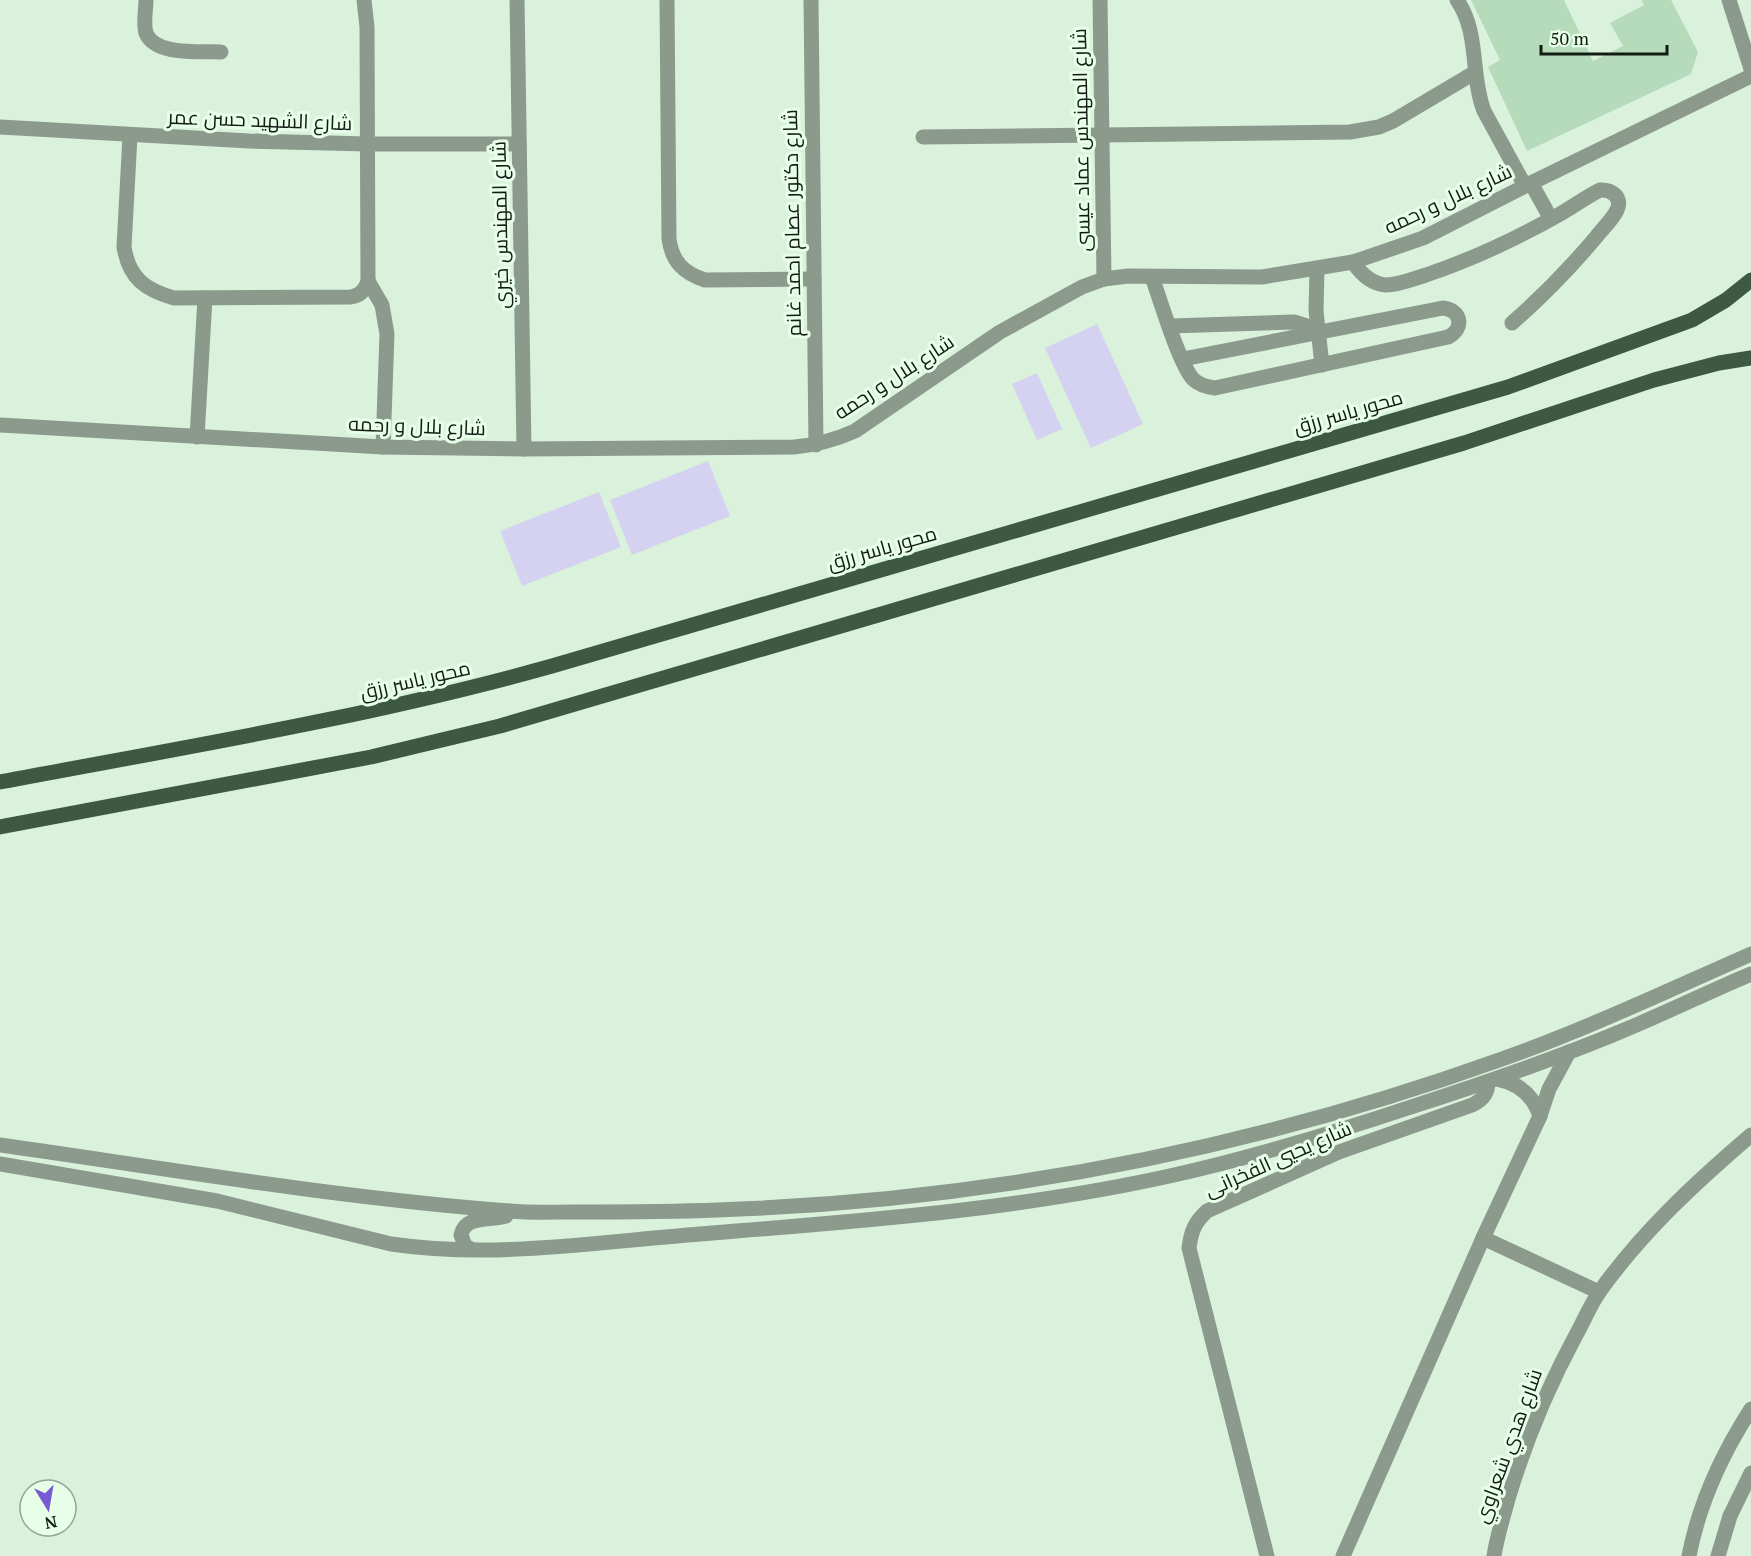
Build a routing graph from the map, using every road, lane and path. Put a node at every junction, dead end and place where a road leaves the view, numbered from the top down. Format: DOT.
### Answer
graph roads {
  1 [pos="146,0"];
  2 [pos="364,0"];
  3 [pos="517,0"];
  4 [pos="667,0"];
  5 [pos="811,0"];
  6 [pos="1100,0"];
  7 [pos="1457,0"];
  8 [pos="1729,0"];
  9 [pos="221,52"];
  10 [pos="1751,69"];
  11 [pos="1474,73"];
  12 [pos="1751,76"];
  13 [pos="0,127"];
  14 [pos="1102,135"];
  15 [pos="130,136"];
  16 [pos="923,137"];
  17 [pos="367,144"];
  18 [pos="519,144"];
  19 [pos="1528,184"];
  20 [pos="1551,219"];
  21 [pos="1353,262"];
  22 [pos="1317,269"];
  23 [pos="1152,277"];
  24 [pos="814,279"];
  25 [pos="1104,279"];
  26 [pos="1751,280"];
  27 [pos="368,281"];
  28 [pos="205,298"];
  29 [pos="1512,323"];
  30 [pos="1170,326"];
  31 [pos="1317,333"];
  32 [pos="1751,358"];
  33 [pos="1183,359"];
  34 [pos="1322,365"];
  35 [pos="0,425"];
  36 [pos="197,437"];
  37 [pos="816,445"];
  38 [pos="383,447"];
  39 [pos="524,449"];
  40 [pos="0,782"];
  41 [pos="0,827"];
  42 [pos="1751,954"];
  43 [pos="1751,974"];
  44 [pos="1569,1052"];
  45 [pos="1493,1080"];
  46 [pos="1540,1116"];
  47 [pos="1332,1133"];
  48 [pos="1751,1135"];
  49 [pos="0,1145"];
  50 [pos="1339,1152"];
  51 [pos="0,1164"];
  52 [pos="514,1212"];
  53 [pos="1483,1238"];
  54 [pos="471,1249"];
  55 [pos="1599,1292"];
  56 [pos="1751,1409"];
  57 [pos="1751,1473"];
  58 [pos="1267,1556"];
  59 [pos="1343,1556"];
  60 [pos="1494,1556"];
  61 [pos="1689,1556"];
  62 [pos="1718,1556"];
  1 -- 9 [label="street"];
  2 -- 17 [label="street"];
  3 -- 18 [label="street, شارع المهندس خيري"];
  4 -- 24 [label="street"];
  5 -- 24 [label="street, شارع دكتور عصام احمد غانم"];
  6 -- 14 [label="street, شارع المهندس عماد عيسى"];
  7 -- 11 [label="street"];
  8 -- 10 [label="street"];
  11 -- 14 [label="street"];
  11 -- 19 [label="street"];
  12 -- 19 [label="street, شارع بلال و رحمه"];
  13 -- 15 [label="street, شارع الشهيد حسن عمر"];
  14 -- 16 [label="street"];
  14 -- 25 [label="street, شارع المهندس عماد عيسى"];
  15 -- 17 [label="street, شارع الشهيد حسن عمر"];
  15 -- 28 [label="street"];
  17 -- 18 [label="street, شارع الشهيد حسن عمر"];
  17 -- 27 [label="street"];
  18 -- 39 [label="street, شارع المهندس خيري"];
  19 -- 20 [label="street"];
  19 -- 21 [label="street, شارع بلال و رحمه"];
  20 -- 21 [label="street"];
  20 -- 29 [label="street"];
  21 -- 22 [label="street, شارع بلال و رحمه"];
  22 -- 23 [label="street, شارع بلال و رحمه"];
  22 -- 31 [label="street"];
  23 -- 25 [label="street, شارع بلال و رحمه"];
  23 -- 30 [label="street"];
  24 -- 37 [label="street, شارع دكتور عصام احمد غانم"];
  25 -- 37 [label="street, شارع بلال و رحمه"];
  26 -- 40 [label="main road, محور ياسر رزق"];
  27 -- 28 [label="street"];
  27 -- 38 [label="street"];
  28 -- 36 [label="street"];
  30 -- 31 [label="street"];
  30 -- 33 [label="street"];
  31 -- 33 [label="street"];
  31 -- 34 [label="street"];
  31 -- 34 [label="street"];
  32 -- 41 [label="main road"];
  33 -- 34 [label="street"];
  35 -- 36 [label="street, شارع بلال و رحمه"];
  36 -- 38 [label="street, شارع بلال و رحمه"];
  37 -- 39 [label="street, شارع بلال و رحمه"];
  38 -- 39 [label="street, شارع بلال و رحمه"];
  42 -- 52 [label="street"];
  43 -- 44 [label="street"];
  44 -- 45 [label="street"];
  44 -- 46 [label="street"];
  45 -- 46 [label="street"];
  45 -- 47 [label="street"];
  45 -- 50 [label="street, شارع يحيي الفخرانى"];
  46 -- 53 [label="street"];
  47 -- 50 [label="street"];
  47 -- 54 [label="street"];
  48 -- 55 [label="street, شارع هدي شعراوي"];
  49 -- 52 [label="street"];
  50 -- 58 [label="street, شارع يحيي الفخرانى"];
  51 -- 54 [label="street"];
  52 -- 54 [label="street"];
  53 -- 55 [label="street"];
  53 -- 59 [label="street"];
  55 -- 60 [label="street, شارع هدي شعراوي"];
  56 -- 61 [label="street"];
  57 -- 62 [label="street"];
}
